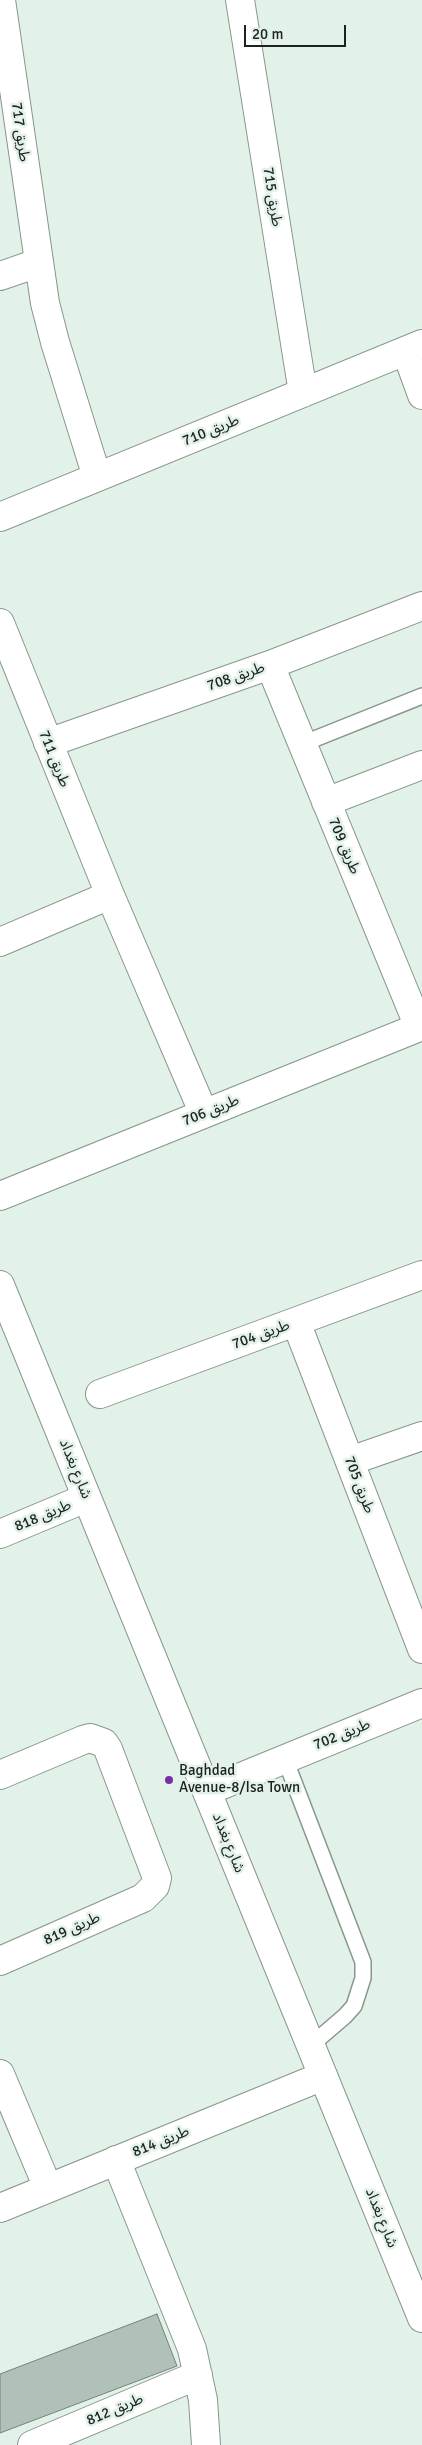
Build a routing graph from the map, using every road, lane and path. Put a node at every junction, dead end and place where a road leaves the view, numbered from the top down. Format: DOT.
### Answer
graph roads {
  1 [pos="1,0"];
  2 [pos="240,0"];
  3 [pos="38,263"];
  4 [pos="0,276"];
  5 [pos="414,348"];
  6 [pos="303,393"];
  7 [pos="422,395"];
  8 [pos="97,477"];
  9 [pos="0,517"];
  10 [pos="422,606"];
  11 [pos="0,623"];
  12 [pos="270,665"];
  13 [pos="422,696"];
  14 [pos="48,743"];
  15 [pos="302,744"];
  16 [pos="422,765"];
  17 [pos="326,802"];
  18 [pos="110,895"];
  19 [pos="0,942"];
  20 [pos="421,1026"];
  21 [pos="204,1114"];
  22 [pos="0,1196"];
  23 [pos="422,1276"];
  24 [pos="1,1291"];
  25 [pos="296,1322"];
  26 [pos="100,1394"];
  27 [pos="422,1436"];
  28 [pos="350,1461"];
  29 [pos="86,1498"];
  30 [pos="0,1534"];
  31 [pos="422,1649"];
  32 [pos="422,1703"];
  33 [pos="285,1759"];
  34 [pos="0,1775"];
  35 [pos="206,1791"];
  36 [pos="0,1961"];
  37 [pos="310,2046"];
  38 [pos="0,2074"];
  39 [pos="323,2076"];
  40 [pos="116,2160"];
  41 [pos="48,2188"];
  42 [pos="0,2208"];
  43 [pos="422,2318"];
  44 [pos="198,2375"];
  45 [pos="32,2445"];
  46 [pos="206,2445"];
  1 -- 3 [label="street, طريق 717"];
  2 -- 6 [label="street, طريق 715"];
  3 -- 4 [label="street"];
  3 -- 8 [label="street, طريق 717"];
  5 -- 6 [label="street, طريق 710"];
  5 -- 7 [label="street"];
  6 -- 8 [label="street, طريق 710"];
  8 -- 9 [label="street, طريق 710"];
  10 -- 12 [label="street, طريق 708"];
  11 -- 14 [label="street, طريق 711"];
  12 -- 14 [label="street, طريق 708"];
  12 -- 15 [label="street, طريق 709"];
  13 -- 15 [label="lane"];
  14 -- 18 [label="street, طريق 711"];
  15 -- 17 [label="street, طريق 709"];
  16 -- 17 [label="street"];
  17 -- 20 [label="street, طريق 709"];
  18 -- 19 [label="street"];
  18 -- 21 [label="street, طريق 711"];
  20 -- 21 [label="street, طريق 706"];
  21 -- 22 [label="street, طريق 706"];
  23 -- 25 [label="street, طريق 704"];
  24 -- 29 [label="street, شارع بغداد"];
  25 -- 26 [label="street, طريق 704"];
  25 -- 28 [label="street, طريق 705"];
  27 -- 28 [label="street"];
  28 -- 31 [label="street, طريق 705"];
  29 -- 30 [label="street, طريق 818"];
  29 -- 35 [label="street, شارع بغداد"];
  32 -- 33 [label="street, طريق 702"];
  33 -- 35 [label="street, طريق 702"];
  33 -- 37 [label="lane"];
  34 -- 36 [label="street, طريق 819"];
  35 -- 37 [label="street, شارع بغداد"];
  37 -- 39 [label="street, شارع بغداد"];
  38 -- 41 [label="street"];
  39 -- 40 [label="street, طريق 814"];
  39 -- 43 [label="street, شارع بغداد"];
  40 -- 41 [label="street, طريق 814"];
  40 -- 44 [label="street"];
  41 -- 42 [label="street, طريق 814"];
  44 -- 45 [label="street, طريق 812"];
  44 -- 46 [label="street"];
}
